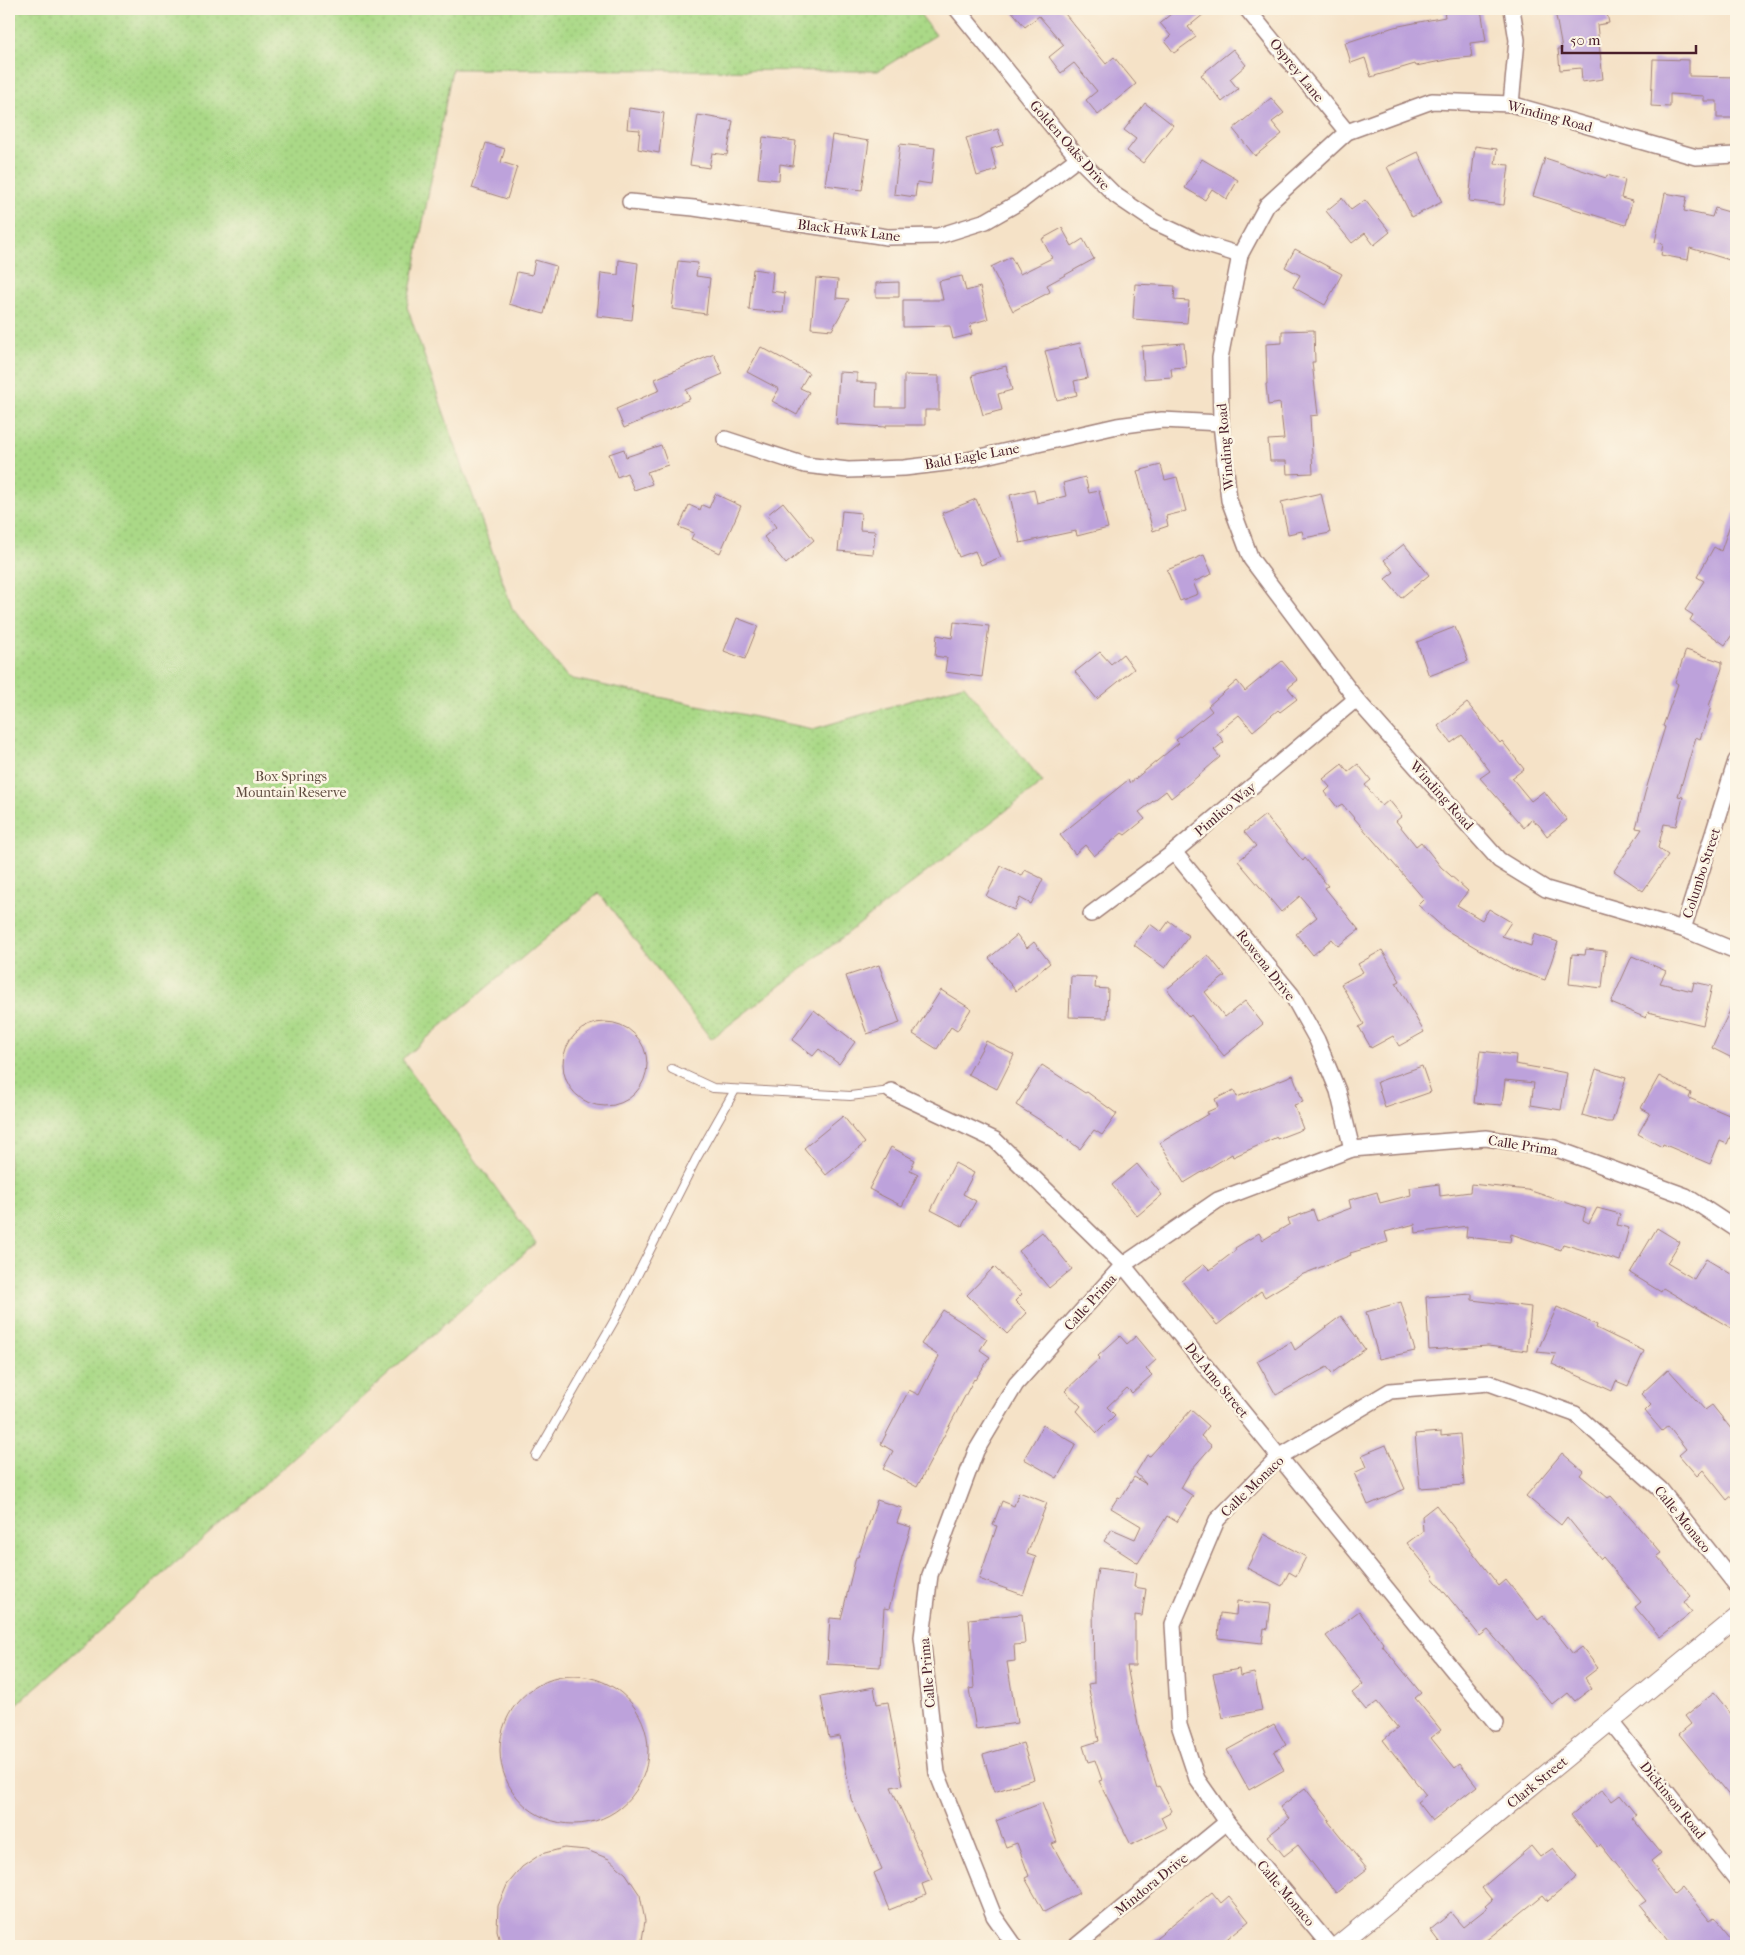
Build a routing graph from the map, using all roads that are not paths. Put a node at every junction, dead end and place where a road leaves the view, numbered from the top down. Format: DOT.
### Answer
graph roads {
  1 [pos="957,9"];
  2 [pos="1248,9"];
  3 [pos="1512,9"];
  4 [pos="1511,104"];
  5 [pos="1347,132"];
  6 [pos="1736,155"];
  7 [pos="1078,158"];
  8 [pos="630,202"];
  9 [pos="1240,255"];
  10 [pos="1221,423"];
  11 [pos="725,439"];
  12 [pos="1356,699"];
  13 [pos="1736,761"];
  14 [pos="1174,852"];
  15 [pos="1091,914"];
  16 [pos="1683,928"];
  17 [pos="1736,951"];
  18 [pos="672,1069"];
  19 [pos="735,1090"];
  20 [pos="891,1091"];
  21 [pos="1352,1149"];
  22 [pos="1736,1229"];
  23 [pos="1123,1265"];
  24 [pos="536,1456"];
  25 [pos="1279,1457"];
  26 [pos="1736,1585"];
  27 [pos="1736,1618"];
  28 [pos="1610,1722"];
  29 [pos="1496,1723"];
  30 [pos="1227,1822"];
  31 [pos="1736,1879"];
  32 [pos="1015,1946"];
  33 [pos="1076,1946"];
  34 [pos="1330,1946"];
  35 [pos="1338,1946"];
  1 -- 7 [label="street, Golden Oaks Drive"];
  2 -- 5 [label="street, Osprey Lane"];
  3 -- 4 [label="street"];
  4 -- 5 [label="street, Winding Road"];
  4 -- 6 [label="street, Winding Road"];
  5 -- 9 [label="street, Winding Road"];
  7 -- 8 [label="street, Black Hawk Lane"];
  7 -- 9 [label="street, Golden Oaks Drive"];
  9 -- 10 [label="street, Winding Road"];
  10 -- 11 [label="street, Bald Eagle Lane"];
  10 -- 12 [label="street, Winding Road"];
  12 -- 14 [label="street, Pimlico Way"];
  12 -- 16 [label="street, Winding Road"];
  13 -- 16 [label="street, Columbo Street"];
  14 -- 15 [label="street, Pimlico Way"];
  14 -- 21 [label="street, Rowena Drive"];
  16 -- 17 [label="street, Winding Road"];
  18 -- 19 [label="lane"];
  19 -- 20 [label="lane"];
  19 -- 24 [label="lane"];
  20 -- 23 [label="street, Del Amo Street"];
  21 -- 22 [label="street, Calle Prima"];
  21 -- 23 [label="street, Calle Prima"];
  23 -- 25 [label="street, Del Amo Street"];
  23 -- 32 [label="street, Calle Prima"];
  25 -- 26 [label="street, Calle Monaco"];
  25 -- 29 [label="street, Del Amo Street"];
  25 -- 30 [label="street, Calle Monaco"];
  27 -- 28 [label="street, Clark Street"];
  28 -- 31 [label="street, Dickinson Road"];
  28 -- 35 [label="street, Clark Street"];
  30 -- 33 [label="street, Mindora Drive"];
  30 -- 34 [label="street, Calle Monaco"];
}
